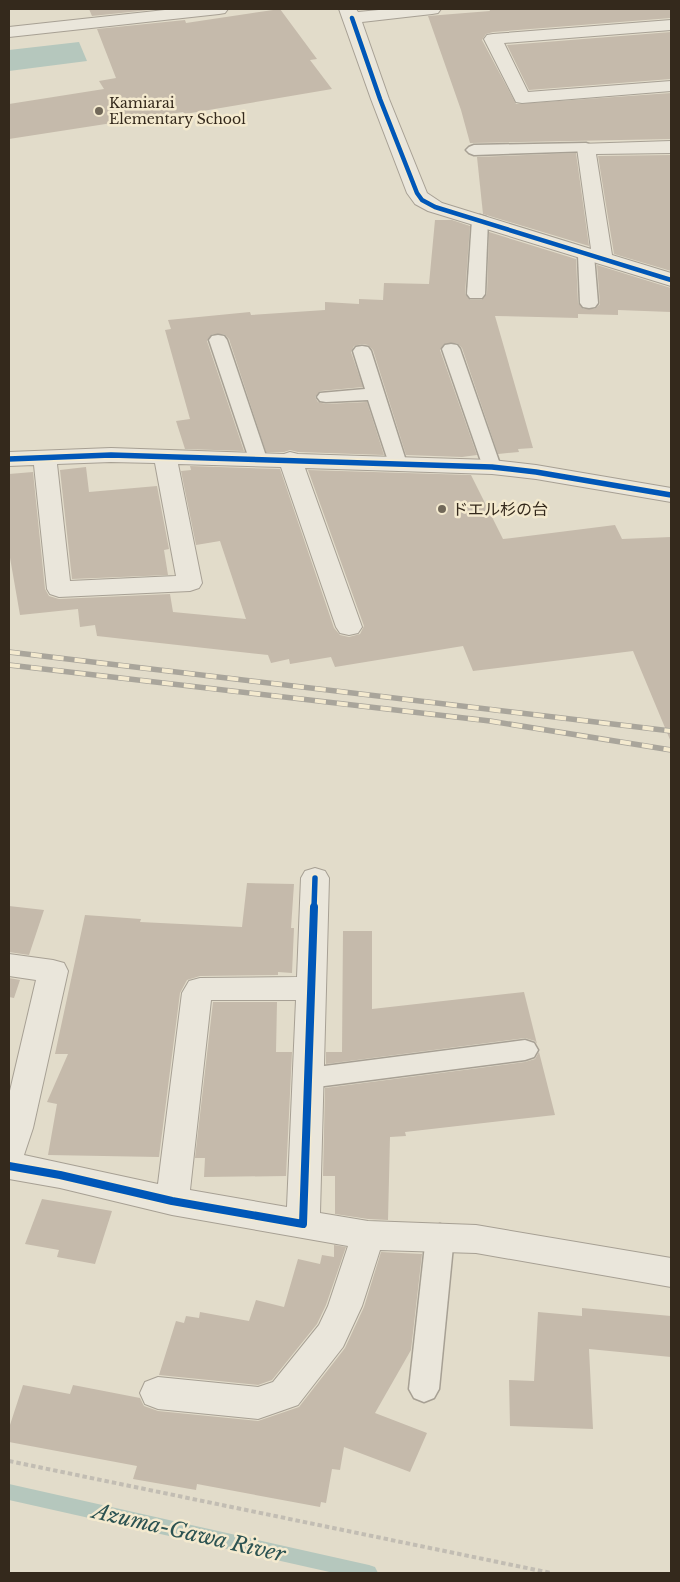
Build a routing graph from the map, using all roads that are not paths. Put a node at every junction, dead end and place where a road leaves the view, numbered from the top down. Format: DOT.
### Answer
graph roads {
  1 [pos="219,9"];
  2 [pos="432,9"];
  3 [pos="350,13"];
  4 [pos="671,25"];
  5 [pos="9,32"];
  6 [pos="671,86"];
  7 [pos="671,147"];
  8 [pos="586,148"];
  9 [pos="474,150"];
  10 [pos="480,220"];
  11 [pos="594,257"];
  12 [pos="671,280"];
  13 [pos="476,294"];
  14 [pos="589,303"];
  15 [pos="218,340"];
  16 [pos="450,349"];
  17 [pos="362,351"];
  18 [pos="375,394"];
  19 [pos="326,397"];
  20 [pos="165,456"];
  21 [pos="45,458"];
  22 [pos="9,459"];
  23 [pos="258,459"];
  24 [pos="290,459"];
  25 [pos="398,464"];
  26 [pos="492,467"];
  27 [pos="671,495"];
  28 [pos="349,627"];
  29 [pos="315,878"];
  30 [pos="9,965"];
  31 [pos="312,988"];
  32 [pos="525,1050"];
  33 [pos="309,1078"];
  34 [pos="9,1154"];
  35 [pos="9,1166"];
  36 [pos="172,1201"];
  37 [pos="303,1224"];
  38 [pos="368,1235"];
  39 [pos="440,1236"];
  40 [pos="671,1273"];
  41 [pos="424,1389"];
  42 [pos="158,1393"];
  1 -- 5 [label="street"];
  2 -- 3 [label="street"];
  3 -- 10 [label="street"];
  4 -- 6 [label="street"];
  7 -- 8 [label="street"];
  8 -- 9 [label="lane"];
  8 -- 11 [label="street"];
  10 -- 11 [label="street"];
  10 -- 13 [label="lane"];
  11 -- 12 [label="street"];
  11 -- 14 [label="lane"];
  15 -- 23 [label="lane"];
  16 -- 26 [label="lane"];
  17 -- 18 [label="lane"];
  18 -- 19 [label="lane"];
  18 -- 25 [label="lane"];
  20 -- 21 [label="street"];
  20 -- 21 [label="street"];
  20 -- 23 [label="street"];
  21 -- 22 [label="street"];
  23 -- 24 [label="street"];
  24 -- 25 [label="street"];
  24 -- 28 [label="street"];
  25 -- 26 [label="street"];
  26 -- 27 [label="street"];
  29 -- 31 [label="street"];
  30 -- 34 [label="street"];
  31 -- 33 [label="street"];
  31 -- 36 [label="street"];
  32 -- 33 [label="lane"];
  33 -- 37 [label="street"];
  35 -- 36 [label="street"];
  36 -- 37 [label="street"];
  37 -- 38 [label="street"];
  38 -- 39 [label="street"];
  38 -- 42 [label="street"];
  39 -- 40 [label="street"];
  39 -- 41 [label="lane"];
}
